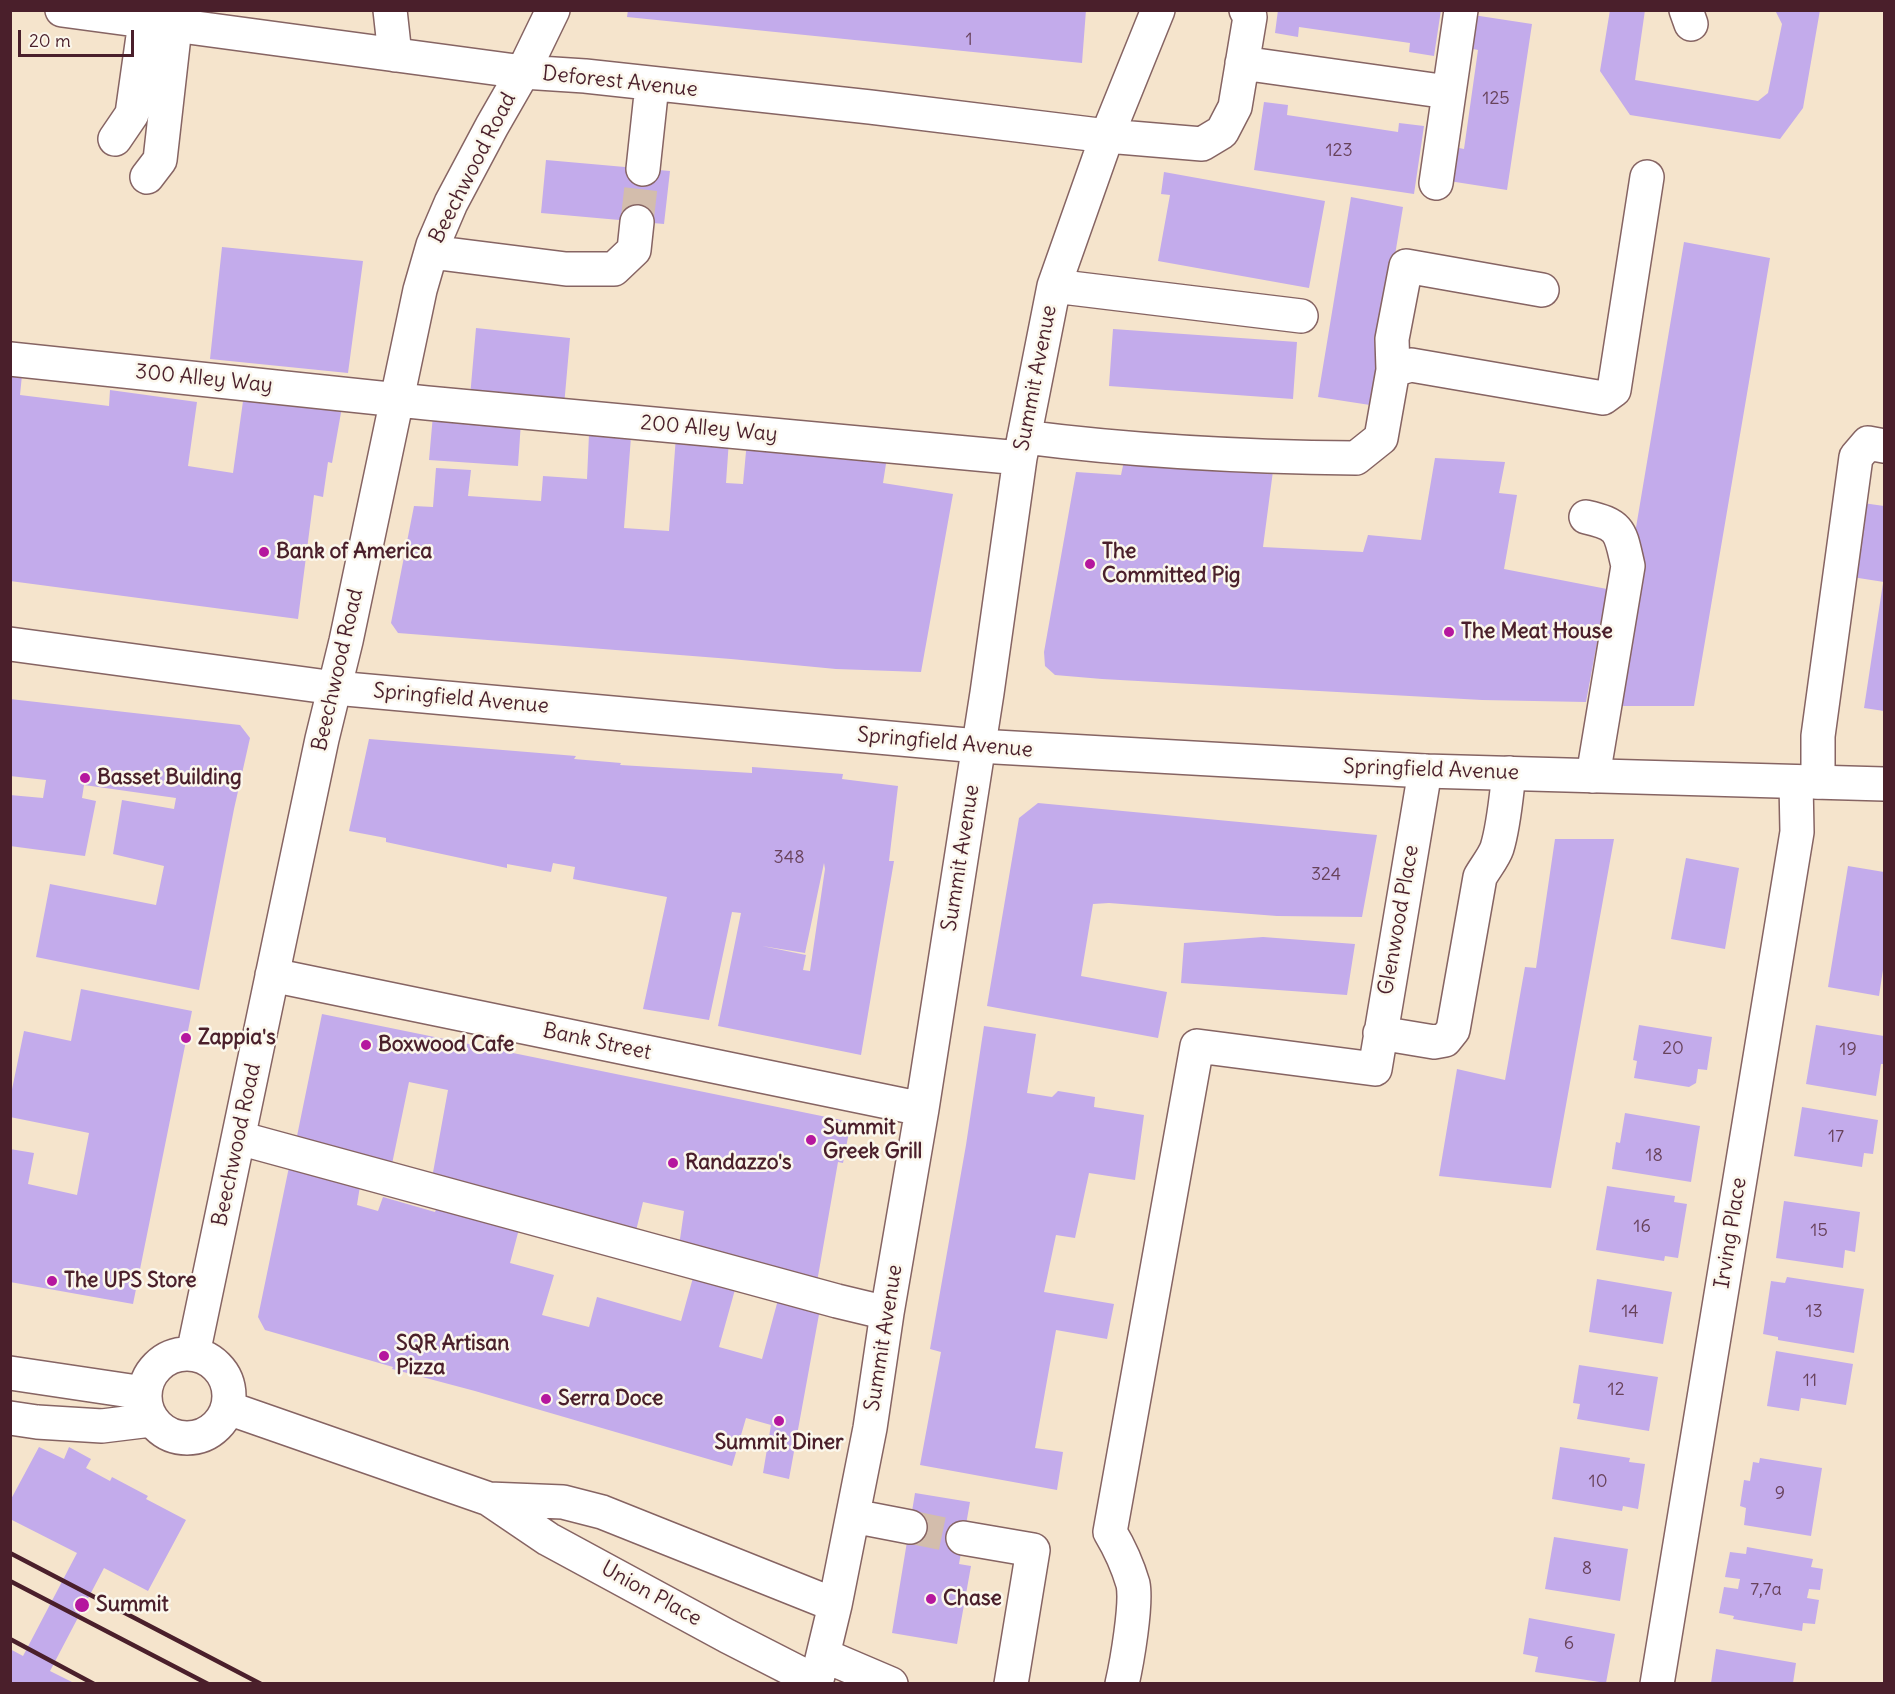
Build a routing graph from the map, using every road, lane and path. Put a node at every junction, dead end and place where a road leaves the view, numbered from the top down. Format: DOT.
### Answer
graph roads {
  1 [pos="62,10"];
  2 [pos="390,10"];
  3 [pos="553,10"];
  4 [pos="1158,10"];
  5 [pos="1246,10"];
  6 [pos="1461,10"];
  7 [pos="160,25"];
  8 [pos="395,55"];
  9 [pos="1242,63"];
  10 [pos="523,72"];
  11 [pos="652,85"];
  12 [pos="1448,92"];
  13 [pos="1107,136"];
  14 [pos="115,139"];
  15 [pos="643,169"];
  16 [pos="147,177"];
  17 [pos="1647,177"];
  18 [pos="1436,183"];
  19 [pos="637,222"];
  20 [pos="431,252"];
  21 [pos="1054,286"];
  22 [pos="1542,290"];
  23 [pos="1301,316"];
  24 [pos="10,359"];
  25 [pos="1393,370"];
  26 [pos="398,399"];
  27 [pos="1884,446"];
  28 [pos="1022,448"];
  29 [pos="1586,517"];
  30 [pos="10,644"];
  31 [pos="335,688"];
  32 [pos="978,746"];
  33 [pos="1425,771"];
  34 [pos="1509,774"];
  35 [pos="1593,776"];
  36 [pos="1807,782"];
  37 [pos="1884,784"];
  38 [pos="272,975"];
  39 [pos="1380,1033"];
  40 [pos="922,1109"];
  41 [pos="239,1138"];
  42 [pos="887,1313"];
  43 [pos="193,1354"];
  44 [pos="10,1373"];
  45 [pos="148,1407"];
  46 [pos="228,1408"];
  47 [pos="10,1418"];
  48 [pos="489,1499"];
  49 [pos="853,1516"];
  50 [pos="910,1527"];
  51 [pos="963,1538"];
  52 [pos="835,1605"];
  53 [pos="819,1673"];
  54 [pos="891,1683"];
  55 [pos="1011,1683"];
  56 [pos="1122,1683"];
  57 [pos="1657,1683"];
  1 -- 7 [label="street, Deforest Avenue"];
  2 -- 8 [label="street"];
  3 -- 10 [label="street, Beechwood Road"];
  4 -- 13 [label="street, Summit Avenue"];
  5 -- 9 [label="street, Deforest Avenue"];
  6 -- 12 [label="street"];
  7 -- 8 [label="street, Deforest Avenue"];
  7 -- 14 [label="street"];
  7 -- 16 [label="street"];
  8 -- 10 [label="street, Deforest Avenue"];
  9 -- 12 [label="street"];
  9 -- 13 [label="street, Deforest Avenue"];
  10 -- 11 [label="street, Deforest Avenue"];
  10 -- 20 [label="street, Beechwood Road"];
  11 -- 13 [label="street, Deforest Avenue"];
  11 -- 15 [label="street"];
  12 -- 18 [label="street"];
  13 -- 21 [label="street, Summit Avenue"];
  17 -- 25 [label="street"];
  19 -- 20 [label="street"];
  20 -- 26 [label="street, Beechwood Road"];
  21 -- 23 [label="street"];
  21 -- 28 [label="street, Summit Avenue"];
  22 -- 25 [label="street, 200 Alley Way"];
  24 -- 26 [label="street, 300 Alley Way"];
  25 -- 28 [label="street, 200 Alley Way"];
  26 -- 28 [label="street, 200 Alley Way"];
  26 -- 31 [label="street, Beechwood Road"];
  27 -- 36 [label="street, Irving Place"];
  28 -- 32 [label="street, Summit Avenue"];
  29 -- 35 [label="street"];
  30 -- 31 [label="street, Springfield Avenue"];
  31 -- 32 [label="street, Springfield Avenue"];
  31 -- 38 [label="street, Beechwood Road"];
  32 -- 33 [label="street, Springfield Avenue"];
  32 -- 40 [label="street, Summit Avenue"];
  33 -- 34 [label="street, Springfield Avenue"];
  33 -- 39 [label="street, Glenwood Place"];
  34 -- 35 [label="street, Springfield Avenue"];
  34 -- 39 [label="street"];
  35 -- 36 [label="street, Springfield Avenue"];
  36 -- 37 [label="street, Springfield Avenue"];
  36 -- 57 [label="street, Irving Place"];
  38 -- 40 [label="street, Bank Street"];
  38 -- 41 [label="street, Beechwood Road"];
  39 -- 56 [label="street, Glenwood Place"];
  40 -- 42 [label="street, Summit Avenue"];
  41 -- 42 [label="street"];
  41 -- 43 [label="street, Beechwood Road"];
  42 -- 49 [label="street, Summit Avenue"];
  43 -- 45 [label="street"];
  43 -- 46 [label="street"];
  44 -- 45 [label="street"];
  45 -- 46 [label="street"];
  45 -- 47 [label="street"];
  46 -- 48 [label="street, Union Place"];
  48 -- 52 [label="street, Union Place"];
  48 -- 53 [label="street, Union Place"];
  49 -- 50 [label="street"];
  49 -- 52 [label="street, Summit Avenue"];
  51 -- 55 [label="street"];
  52 -- 53 [label="street, Summit Avenue"];
  53 -- 54 [label="street, Union Place"];
}
